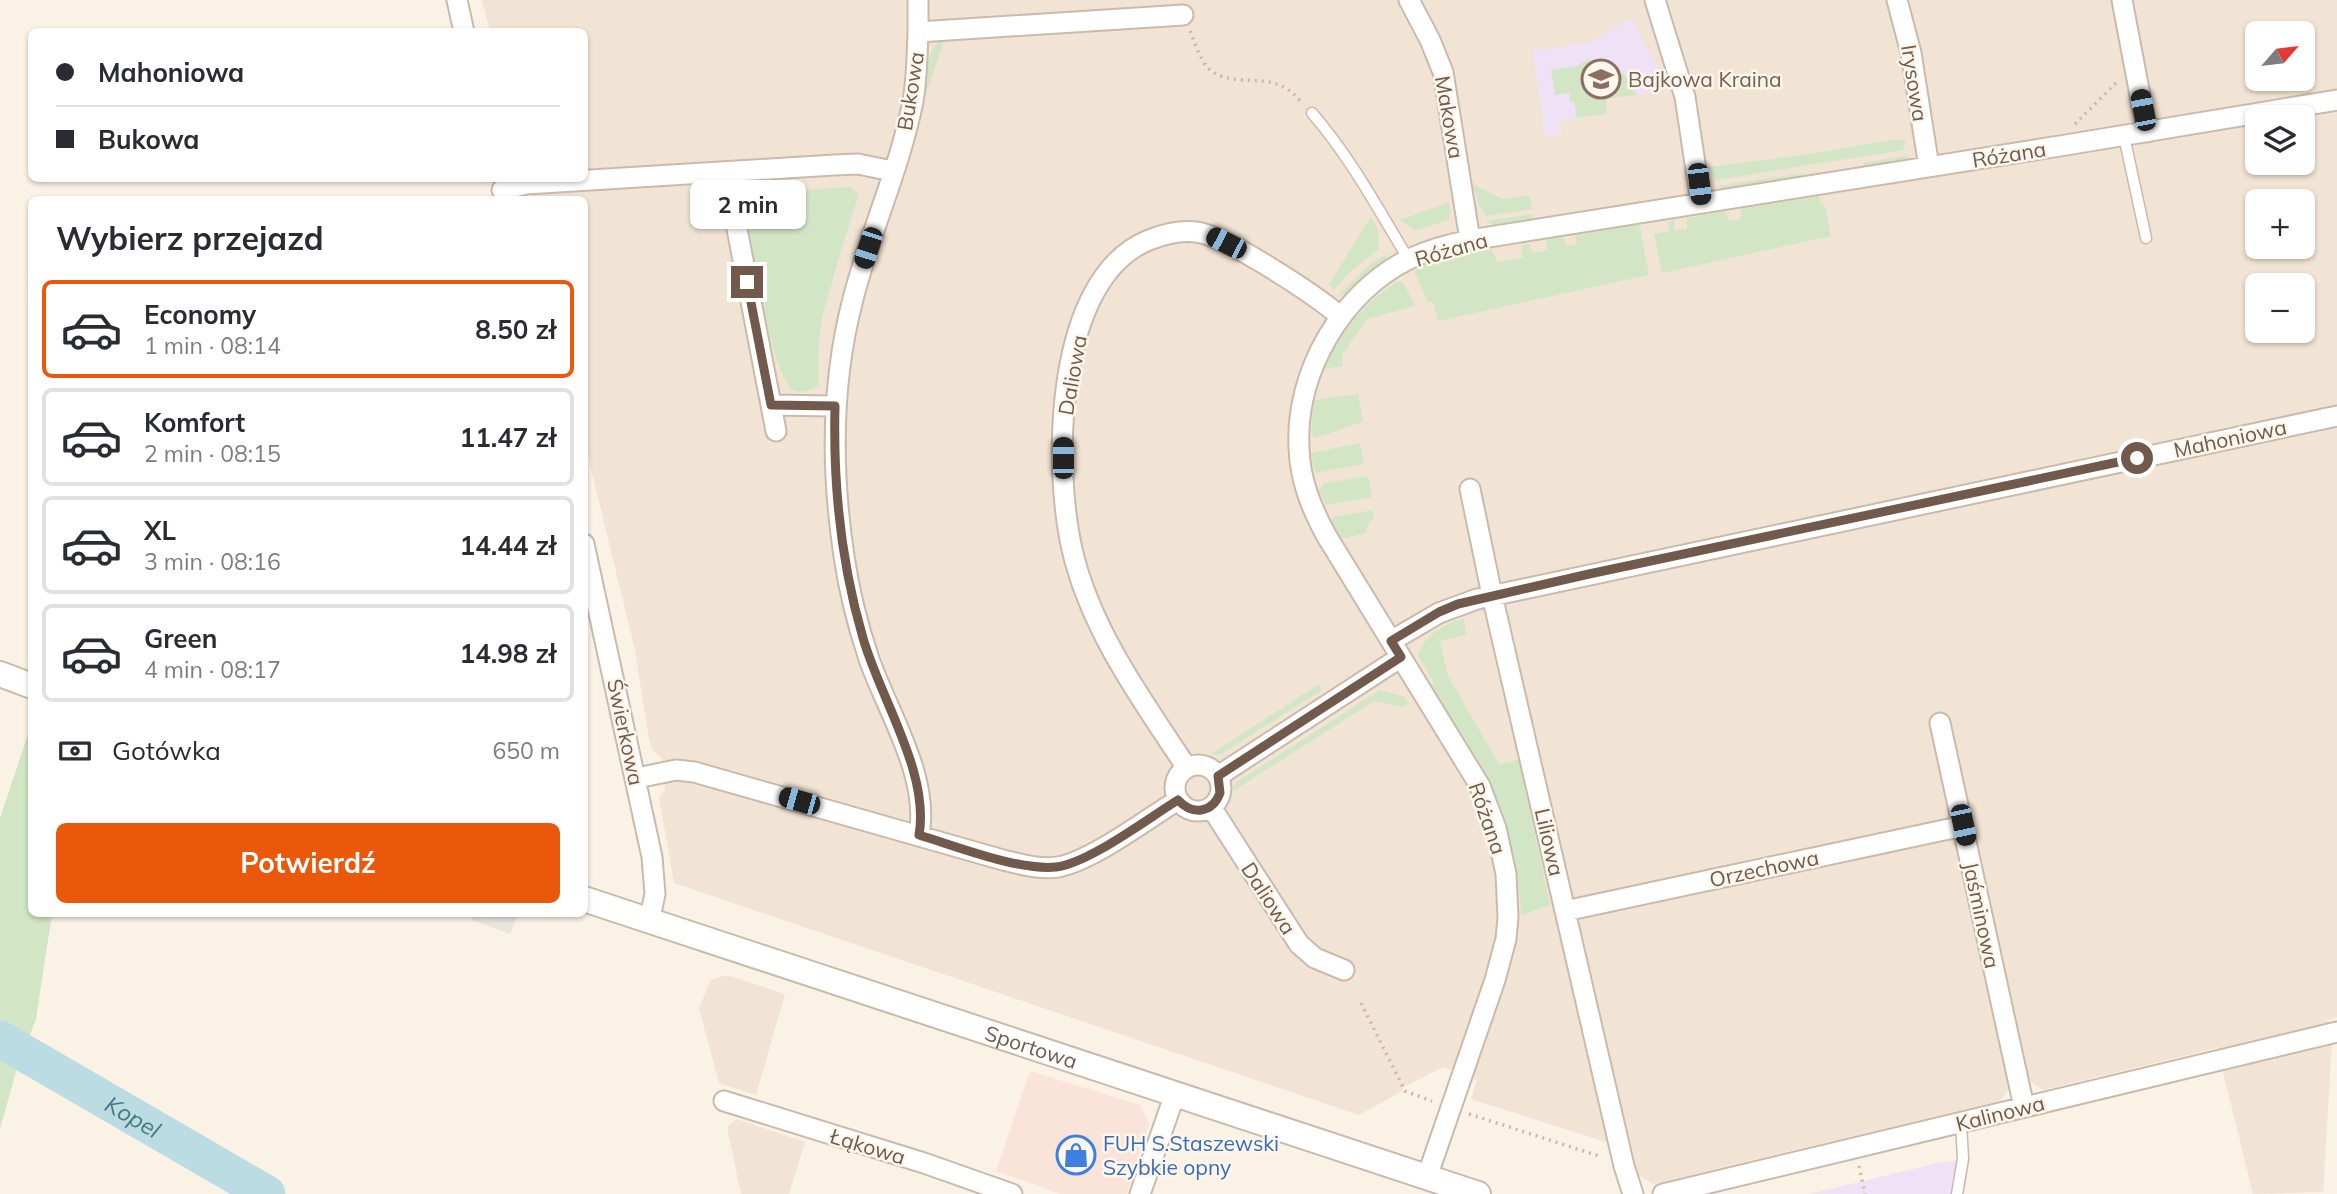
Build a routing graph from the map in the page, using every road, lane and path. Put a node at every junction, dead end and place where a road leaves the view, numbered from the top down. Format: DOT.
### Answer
graph roads {
  1 [pos="457,0"];
  2 [pos="918,0"];
  3 [pos="1409,0"];
  4 [pos="1655,0"];
  5 [pos="1897,0"];
  6 [pos="2122,0"];
  7 [pos="1182,15"];
  8 [pos="463,28"];
  9 [pos="918,32"];
  10 [pos="2118,81"];
  11 [pos="2337,100"];
  12 [pos="1312,113"];
  13 [pos="2074,126"];
  14 [pos="2147,132"];
  15 [pos="2124,136"];
  16 [pos="1929,167"];
  17 [pos="892,171"];
  18 [pos="726,172"];
  19 [pos="588,180"];
  20 [pos="559,182"];
  21 [pos="502,189"];
  22 [pos="1701,203"];
  23 [pos="2146,238"];
  24 [pos="1470,240"];
  25 [pos="1409,260"];
  26 [pos="1341,317"];
  27 [pos="771,405"];
  28 [pos="835,406"];
  29 [pos="2337,416"];
  30 [pos="776,431"];
  31 [pos="1470,489"];
  32 [pos="588,562"];
  33 [pos="1492,595"];
  34 [pos="1396,649"];
  35 [pos="0,674"];
  36 [pos="28,684"];
  37 [pos="1940,723"];
  38 [pos="1186,768"];
  39 [pos="1218,776"];
  40 [pos="637,778"];
  41 [pos="1178,800"];
  42 [pos="1211,807"];
  43 [pos="1963,825"];
  44 [pos="919,835"];
  45 [pos="588,900"];
  46 [pos="1566,911"];
  47 [pos="649,922"];
  48 [pos="1344,970"];
  49 [pos="1361,1003"];
  50 [pos="2337,1032"];
  51 [pos="1175,1094"];
  52 [pos="724,1101"];
  53 [pos="2024,1107"];
  54 [pos="1451,1108"];
  55 [pos="1961,1123"];
  56 [pos="1858,1158"];
  57 [pos="1624,1166"];
  58 [pos="1427,1177"];
  59 [pos="1012,1194"];
  60 [pos="1140,1194"];
  61 [pos="1478,1194"];
  62 [pos="1633,1194"];
  63 [pos="1664,1194"];
  64 [pos="1865,1194"];
  65 [pos="1957,1194"];
  1 -- 8 [label="street"];
  2 -- 9 [label="street"];
  3 -- 24 [label="street, Makowa"];
  4 -- 22 [label="street"];
  5 -- 16 [label="street, Irysowa"];
  6 -- 14 [label="street"];
  7 -- 9 [label="street, Bukowa"];
  7 -- 12 [label="path"];
  9 -- 17 [label="street, Bukowa"];
  10 -- 13 [label="path"];
  11 -- 14 [label="street, Różana"];
  12 -- 25 [label="lane"];
  14 -- 15 [label="street, Różana"];
  15 -- 16 [label="street, Różana"];
  15 -- 23 [label="lane"];
  16 -- 22 [label="street, Różana"];
  17 -- 18 [label="street"];
  17 -- 28 [label="street, Bukowa"];
  18 -- 19 [label="street"];
  18 -- 27 [label="street"];
  20 -- 21 [label="street"];
  22 -- 24 [label="street, Różana"];
  24 -- 25 [label="street, Różana"];
  25 -- 26 [label="street, Różana"];
  26 -- 34 [label="street, Różana"];
  26 -- 38 [label="street, Daliowa"];
  27 -- 28 [label="street"];
  27 -- 30 [label="street"];
  28 -- 44 [label="street, Bukowa"];
  29 -- 33 [label="street, Mahoniowa"];
  31 -- 33 [label="street, Liliowa"];
  32 -- 40 [label="street, Świerkowa"];
  33 -- 34 [label="street, Mahoniowa"];
  33 -- 46 [label="street, Liliowa"];
  34 -- 39 [label="street, Mahoniowa"];
  34 -- 54 [label="street, Różana"];
  35 -- 36 [label="street"];
  37 -- 43 [label="street, Jaśminowa"];
  38 -- 39 [label="street"];
  38 -- 41 [label="street"];
  39 -- 42 [label="street"];
  40 -- 44 [label="street"];
  40 -- 47 [label="street, Świerkowa"];
  41 -- 42 [label="street"];
  41 -- 44 [label="street"];
  42 -- 48 [label="street, Daliowa"];
  43 -- 46 [label="street, Orzechowa"];
  43 -- 53 [label="street, Jaśminowa"];
  45 -- 47 [label="street, Sportowa"];
  46 -- 57 [label="street, Liliowa"];
  47 -- 51 [label="street, Sportowa"];
  49 -- 54 [label="path"];
  50 -- 53 [label="street, Kalinowa"];
  51 -- 58 [label="street, Sportowa"];
  51 -- 60 [label="street"];
  52 -- 59 [label="street, Łąkowa"];
  53 -- 55 [label="street, Kalinowa"];
  54 -- 57 [label="path"];
  54 -- 58 [label="street, Różana"];
  55 -- 63 [label="street, Kalinowa"];
  55 -- 65 [label="lane"];
  56 -- 64 [label="path"];
  57 -- 62 [label="street, Liliowa"];
  58 -- 61 [label="street, Sportowa"];
}
